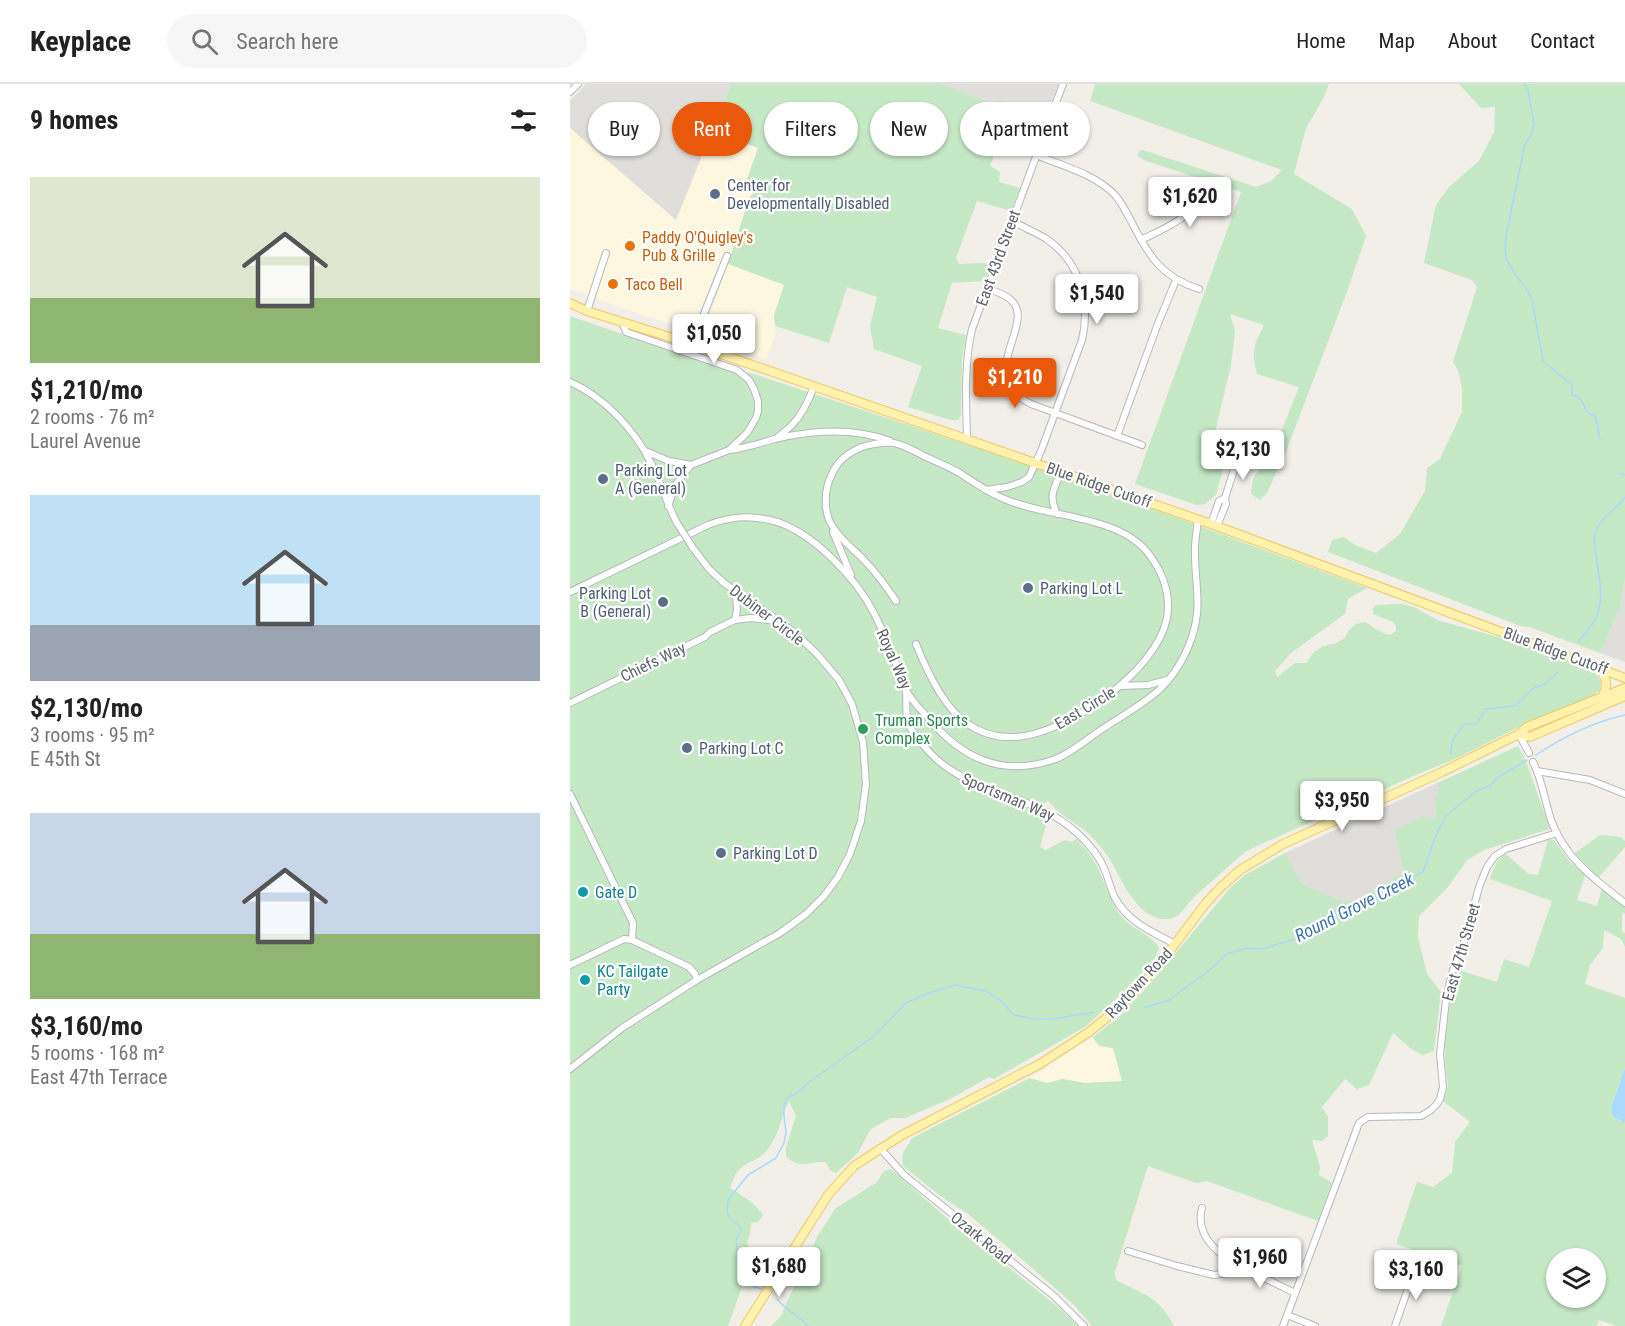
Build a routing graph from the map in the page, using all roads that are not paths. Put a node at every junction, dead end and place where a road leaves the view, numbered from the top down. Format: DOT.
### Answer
graph roads {
  1 [pos="578,84"];
  2 [pos="1063,84"];
  3 [pos="570,92"];
  4 [pos="1056,102"];
  5 [pos="1036,156"];
  6 [pos="1038,156"];
  7 [pos="1208,184"];
  8 [pos="1012,221"];
  9 [pos="1141,240"];
  10 [pos="606,253"];
  11 [pos="726,256"];
  12 [pos="1176,280"];
  13 [pos="987,288"];
  14 [pos="1199,289"];
  15 [pos="570,303"];
  16 [pos="587,311"];
  17 [pos="622,322"];
  18 [pos="692,344"];
  19 [pos="570,382"];
  20 [pos="814,386"];
  21 [pos="1055,414"];
  22 [pos="1117,436"];
  23 [pos="967,438"];
  24 [pos="776,439"];
  25 [pos="895,443"];
  26 [pos="1142,445"];
  27 [pos="729,450"];
  28 [pos="645,451"];
  29 [pos="1238,457"];
  30 [pos="1036,463"];
  31 [pos="691,465"];
  32 [pos="1060,472"];
  33 [pos="986,489"];
  34 [pos="668,506"];
  35 [pos="1057,514"];
  36 [pos="1198,519"];
  37 [pos="1214,525"];
  38 [pos="831,526"];
  39 [pos="854,582"];
  40 [pos="570,592"];
  41 [pos="736,593"];
  42 [pos="896,601"];
  43 [pos="735,620"];
  44 [pos="778,621"];
  45 [pos="916,644"];
  46 [pos="1597,667"];
  47 [pos="1625,678"];
  48 [pos="1167,680"];
  49 [pos="1121,686"];
  50 [pos="1625,688"];
  51 [pos="906,691"];
  52 [pos="1625,696"];
  53 [pos="1601,698"];
  54 [pos="570,703"];
  55 [pos="1519,734"];
  56 [pos="1529,753"];
  57 [pos="1533,762"];
  58 [pos="1537,771"];
  59 [pos="570,794"];
  60 [pos="1625,794"];
  61 [pos="1557,833"];
  62 [pos="1625,903"];
  63 [pos="632,940"];
  64 [pos="1175,944"];
  65 [pos="570,965"];
  66 [pos="697,980"];
  67 [pos="570,1069"];
  68 [pos="880,1148"];
  69 [pos="1203,1208"];
  70 [pos="1128,1251"];
  71 [pos="1415,1268"];
  72 [pos="1248,1270"];
  73 [pos="1295,1293"];
  74 [pos="1287,1315"];
  75 [pos="746,1326"];
  76 [pos="1084,1326"];
  77 [pos="1283,1326"];
  78 [pos="1315,1326"];
  79 [pos="1395,1326"];
  1 -- 3 [label="street"];
  2 -- 4 [label="street, East 43rd Street"];
  5 -- 8 [label="street, East 43rd Street"];
  6 -- 9 [label="street"];
  7 -- 9 [label="street"];
  8 -- 13 [label="street, East 43rd Street"];
  8 -- 21 [label="street"];
  9 -- 12 [label="street"];
  10 -- 16 [label="street"];
  11 -- 18 [label="street"];
  12 -- 14 [label="street"];
  12 -- 22 [label="street"];
  13 -- 21 [label="street"];
  13 -- 23 [label="street, East 43rd Street"];
  15 -- 16 [label="main road, Blue Ridge Cutoff"];
  16 -- 17 [label="main road, Blue Ridge Cutoff"];
  17 -- 18 [label="main road, Blue Ridge Cutoff"];
  17 -- 27 [label="street"];
  18 -- 20 [label="main road, Blue Ridge Cutoff"];
  19 -- 28 [label="street, Dubiner Circle"];
  20 -- 23 [label="main road, Blue Ridge Cutoff"];
  20 -- 24 [label="street"];
  21 -- 22 [label="street"];
  21 -- 30 [label="street"];
  22 -- 26 [label="street"];
  23 -- 30 [label="main road, Blue Ridge Cutoff"];
  24 -- 25 [label="street, East Circle"];
  24 -- 27 [label="street, East Circle"];
  25 -- 33 [label="street, East Circle"];
  25 -- 38 [label="street"];
  27 -- 31 [label="street"];
  28 -- 31 [label="street"];
  28 -- 34 [label="street, Dubiner Circle"];
  29 -- 37 [label="street"];
  30 -- 32 [label="main road, Blue Ridge Cutoff"];
  30 -- 33 [label="street"];
  31 -- 34 [label="street"];
  32 -- 35 [label="street"];
  32 -- 36 [label="main road, Blue Ridge Cutoff"];
  33 -- 35 [label="street, East Circle"];
  34 -- 41 [label="street, Dubiner Circle, bridge"];
  35 -- 49 [label="street, East Circle"];
  36 -- 37 [label="main road, Blue Ridge Cutoff"];
  36 -- 48 [label="street, Royal Way"];
  37 -- 46 [label="main road, Blue Ridge Cutoff"];
  38 -- 39 [label="street"];
  38 -- 42 [label="street"];
  39 -- 40 [label="street, Royal Way"];
  39 -- 51 [label="street, Royal Way"];
  41 -- 43 [label="street"];
  41 -- 44 [label="street, Dubiner Circle"];
  43 -- 44 [label="street, Chiefs Way"];
  43 -- 54 [label="street, Chiefs Way"];
  44 -- 66 [label="street, Dubiner Circle"];
  45 -- 49 [label="street, East Circle"];
  46 -- 47 [label="main road, Blue Ridge Cutoff"];
  46 -- 53 [label="main road"];
  48 -- 49 [label="street"];
  48 -- 51 [label="street, Royal Way"];
  50 -- 53 [label="main road, Raytown Road"];
  51 -- 64 [label="street, Sportsman Way"];
  52 -- 55 [label="main road, Raytown Road"];
  53 -- 55 [label="main road, Raytown Road"];
  55 -- 56 [label="street"];
  55 -- 64 [label="main road, Raytown Road"];
  57 -- 58 [label="street"];
  58 -- 60 [label="street"];
  58 -- 61 [label="street"];
  59 -- 63 [label="street"];
  61 -- 62 [label="street"];
  61 -- 73 [label="street, East 47th Street"];
  63 -- 65 [label="street"];
  63 -- 66 [label="street"];
  64 -- 68 [label="main road, Raytown Road"];
  66 -- 67 [label="street, Dubiner Circle"];
  68 -- 75 [label="main road, Raytown Road"];
  68 -- 76 [label="street, Ozark Road"];
  69 -- 72 [label="street"];
  70 -- 72 [label="street"];
  71 -- 79 [label="street"];
  72 -- 73 [label="street"];
  73 -- 74 [label="street, East 47th Street"];
  74 -- 77 [label="street, East 47th Street"];
  74 -- 78 [label="street"];
}
